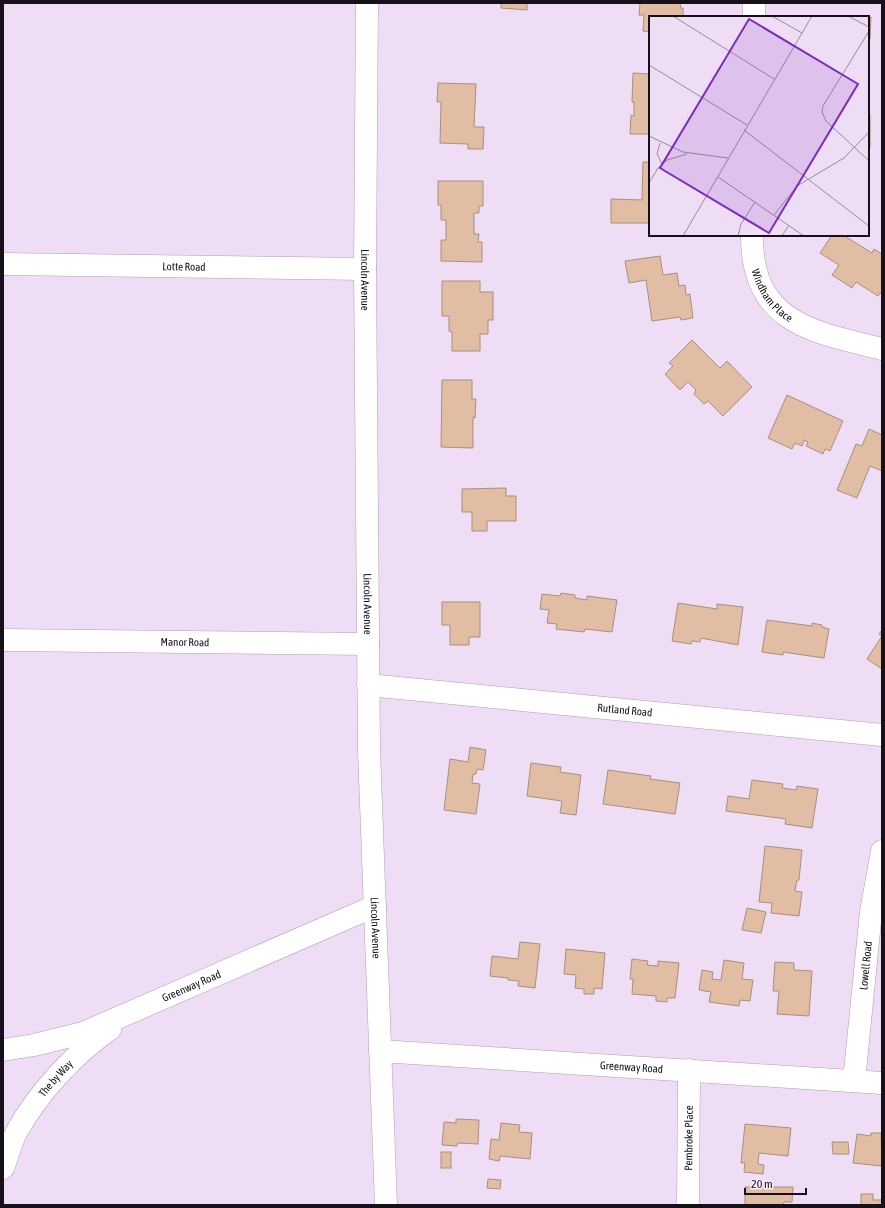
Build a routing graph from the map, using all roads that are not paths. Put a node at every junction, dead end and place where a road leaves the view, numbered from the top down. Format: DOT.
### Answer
graph roads {
  1 [pos="367,3"];
  2 [pos="754,3"];
  3 [pos="754,16"];
  4 [pos="752,236"];
  5 [pos="3,264"];
  6 [pos="365,269"];
  7 [pos="882,349"];
  8 [pos="3,640"];
  9 [pos="368,644"];
  10 [pos="368,685"];
  11 [pos="882,735"];
  12 [pos="882,851"];
  13 [pos="375,906"];
  14 [pos="135,1011"];
  15 [pos="3,1050"];
  16 [pos="380,1051"];
  17 [pos="689,1070"];
  18 [pos="854,1081"];
  19 [pos="882,1083"];
  20 [pos="3,1168"];
  21 [pos="386,1205"];
  22 [pos="688,1205"];
  1 -- 6 [label="street, Lincoln Avenue"];
  2 -- 3 [label="street"];
  4 -- 7 [label="street, Windham Place"];
  5 -- 6 [label="street, Lotte Road"];
  6 -- 9 [label="street, Lincoln Avenue"];
  8 -- 9 [label="street, Manor Road"];
  9 -- 10 [label="street, Lincoln Avenue"];
  10 -- 11 [label="street, Rutland Road"];
  10 -- 13 [label="street, Lincoln Avenue"];
  12 -- 18 [label="street, Lowell Road"];
  13 -- 14 [label="street, Greenway Road"];
  13 -- 16 [label="street, Lincoln Avenue"];
  14 -- 15 [label="street, Greenway Road"];
  14 -- 20 [label="street, The by Way"];
  16 -- 17 [label="street, Greenway Road"];
  16 -- 21 [label="street, Lincoln Avenue"];
  17 -- 18 [label="street, Greenway Road"];
  17 -- 22 [label="street, Pembroke Place"];
  18 -- 19 [label="street, Greenway Road"];
}
